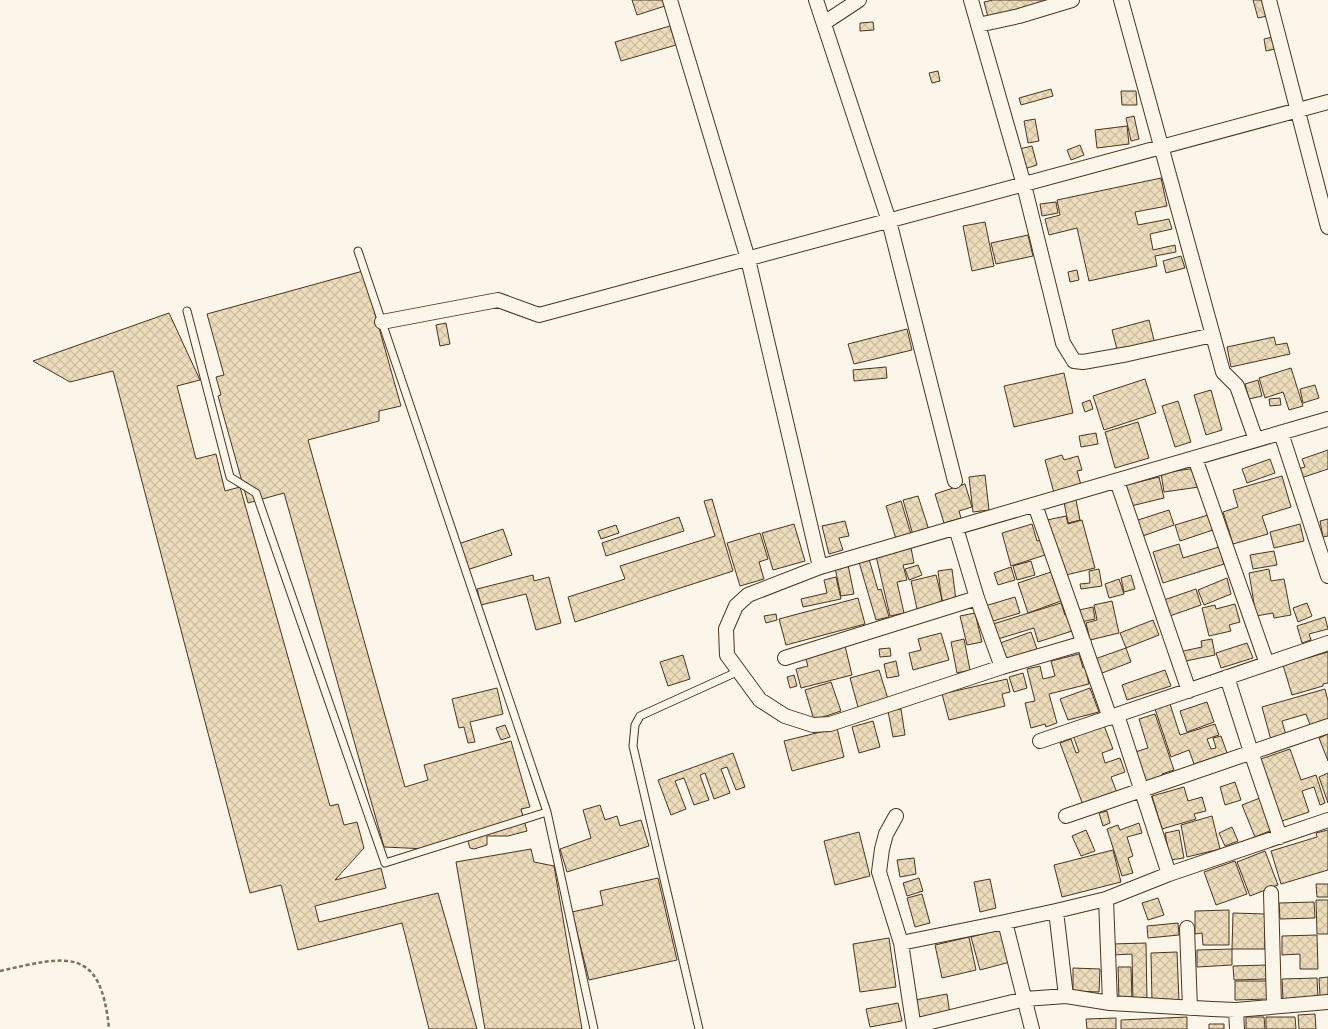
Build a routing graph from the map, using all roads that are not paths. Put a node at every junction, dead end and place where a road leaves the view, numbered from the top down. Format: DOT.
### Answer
graph roads {
  1 [pos="670,0"];
  2 [pos="816,0"];
  3 [pos="859,0"];
  4 [pos="971,0"];
  5 [pos="1072,0"];
  6 [pos="1121,0"];
  7 [pos="1269,0"];
  8 [pos="824,23"];
  9 [pos="978,25"];
  10 [pos="1328,102"];
  11 [pos="1298,110"];
  12 [pos="1162,147"];
  13 [pos="1024,185"];
  14 [pos="889,221"];
  15 [pos="1328,227"];
  16 [pos="358,251"];
  17 [pos="748,259"];
  18 [pos="187,311"];
  19 [pos="382,322"];
  20 [pos="1213,335"];
  21 [pos="1328,419"];
  22 [pos="1281,433"];
  23 [pos="1256,440"];
  24 [pos="1195,458"];
  25 [pos="955,481"];
  26 [pos="1117,481"];
  27 [pos="1034,505"];
  28 [pos="956,528"];
  29 [pos="820,567"];
  30 [pos="1328,576"];
  31 [pos="977,598"];
  32 [pos="1084,643"];
  33 [pos="1328,643"];
  34 [pos="785,658"];
  35 [pos="1267,664"];
  36 [pos="1002,667"];
  37 [pos="739,671"];
  38 [pos="1227,677"];
  39 [pos="1189,691"];
  40 [pos="1114,716"];
  41 [pos="1328,726"];
  42 [pos="1040,741"];
  43 [pos="1250,752"];
  44 [pos="1142,791"];
  45 [pos="547,812"];
  46 [pos="896,816"];
  47 [pos="1066,816"];
  48 [pos="1328,820"];
  49 [pos="1280,837"];
  50 [pos="1169,874"];
  51 [pos="1271,893"];
  52 [pos="1106,900"];
  53 [pos="1056,911"];
  54 [pos="1005,922"];
  55 [pos="1187,928"];
  56 [pos="901,943"];
  57 [pos="1066,996"];
  58 [pos="1025,999"];
  59 [pos="1328,1002"];
  60 [pos="1110,1003"];
  61 [pos="1274,1006"];
  62 [pos="1190,1008"];
  63 [pos="1236,1010"];
  64 [pos="914,1027"];
  65 [pos="594,1029"];
  66 [pos="699,1029"];
  67 [pos="1032,1029"];
  68 [pos="1237,1029"];
  1 -- 17 [label="street"];
  2 -- 8 [label="street"];
  3 -- 8 [label="street"];
  4 -- 9 [label="street"];
  5 -- 9 [label="street"];
  6 -- 12 [label="street"];
  7 -- 11 [label="street"];
  8 -- 14 [label="street"];
  9 -- 13 [label="street"];
  10 -- 11 [label="street"];
  11 -- 12 [label="street"];
  11 -- 15 [label="street"];
  12 -- 13 [label="street"];
  12 -- 20 [label="street"];
  13 -- 14 [label="street"];
  13 -- 20 [label="street"];
  14 -- 17 [label="street"];
  14 -- 25 [label="street"];
  16 -- 19 [label="lane"];
  17 -- 19 [label="street"];
  17 -- 29 [label="street"];
  18 -- 45 [label="lane"];
  19 -- 45 [label="lane"];
  20 -- 23 [label="street"];
  21 -- 22 [label="street"];
  22 -- 23 [label="street"];
  22 -- 30 [label="street"];
  23 -- 24 [label="street"];
  24 -- 26 [label="street"];
  24 -- 35 [label="street"];
  26 -- 27 [label="street"];
  26 -- 39 [label="street"];
  27 -- 28 [label="street"];
  27 -- 32 [label="street"];
  28 -- 29 [label="street"];
  28 -- 31 [label="street"];
  29 -- 37 [label="street"];
  31 -- 34 [label="street"];
  31 -- 36 [label="street"];
  32 -- 36 [label="street"];
  32 -- 40 [label="street"];
  33 -- 35 [label="street"];
  35 -- 38 [label="street"];
  36 -- 37 [label="street"];
  37 -- 66 [label="lane"];
  38 -- 39 [label="street"];
  38 -- 43 [label="street"];
  39 -- 40 [label="street"];
  40 -- 42 [label="street"];
  40 -- 44 [label="street"];
  41 -- 43 [label="street"];
  43 -- 44 [label="street"];
  43 -- 49 [label="street"];
  44 -- 47 [label="street"];
  44 -- 50 [label="street"];
  45 -- 65 [label="lane"];
  46 -- 56 [label="street"];
  48 -- 49 [label="street"];
  49 -- 50 [label="street"];
  50 -- 52 [label="street"];
  51 -- 61 [label="street"];
  52 -- 53 [label="street"];
  52 -- 60 [label="street"];
  53 -- 54 [label="street"];
  53 -- 57 [label="street"];
  54 -- 56 [label="street"];
  54 -- 58 [label="street"];
  55 -- 62 [label="street"];
  56 -- 64 [label="street"];
  57 -- 58 [label="street"];
  57 -- 60 [label="street"];
  58 -- 64 [label="street"];
  58 -- 67 [label="street"];
  59 -- 61 [label="street"];
  60 -- 62 [label="street"];
  61 -- 63 [label="street"];
  62 -- 63 [label="street"];
  63 -- 68 [label="street"];
}
